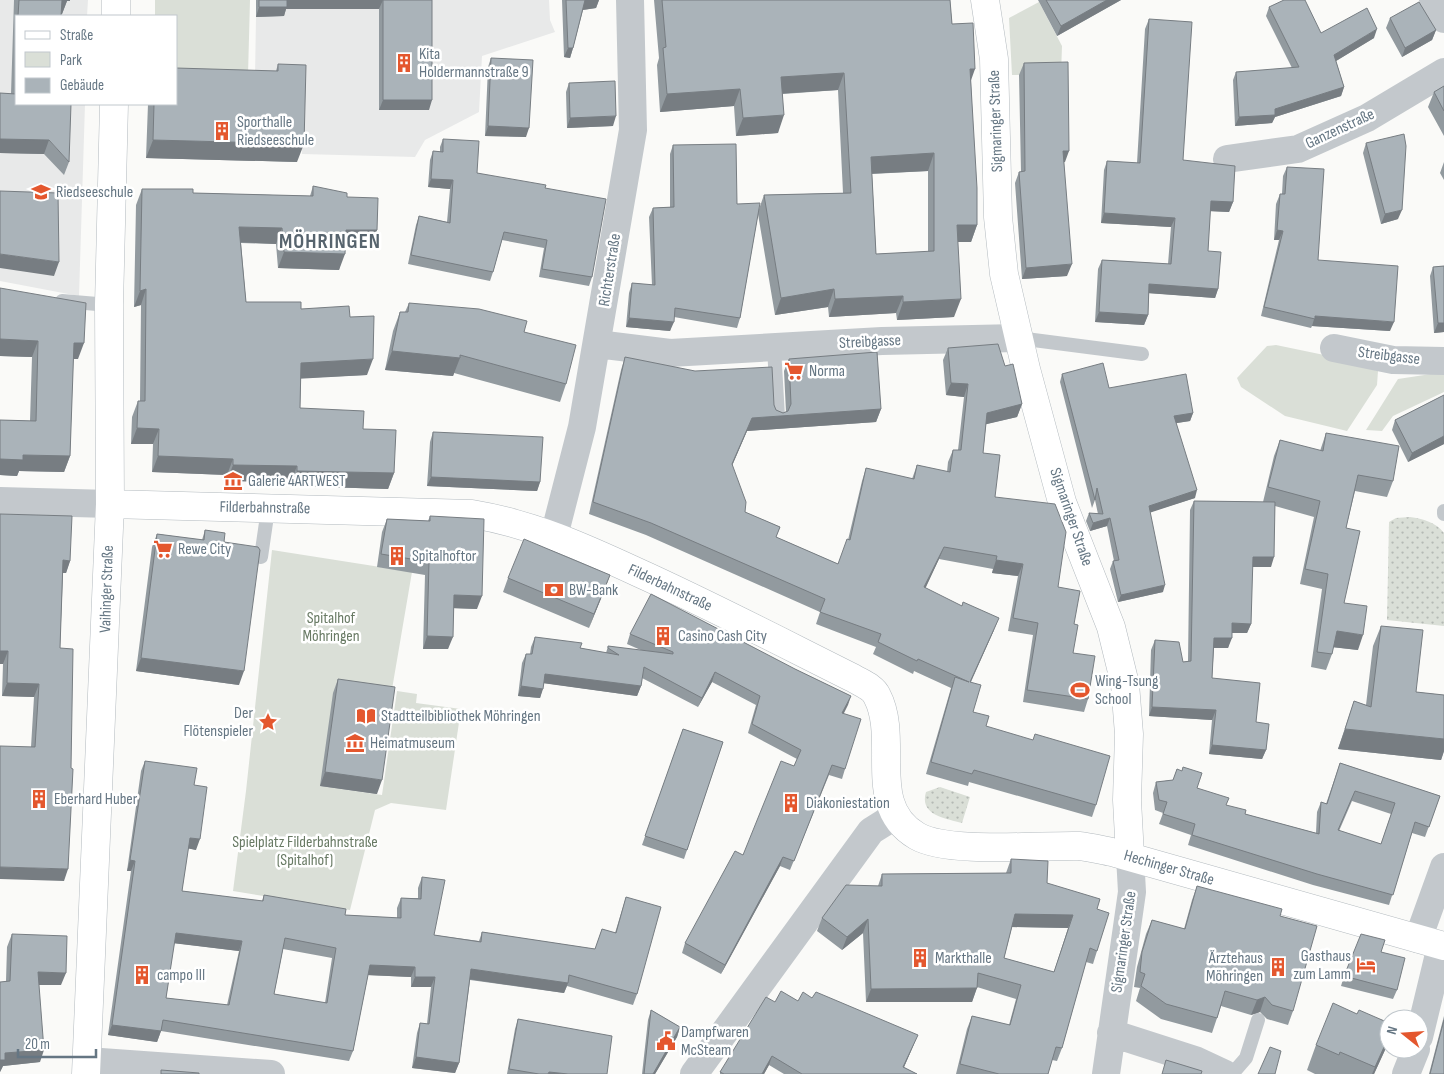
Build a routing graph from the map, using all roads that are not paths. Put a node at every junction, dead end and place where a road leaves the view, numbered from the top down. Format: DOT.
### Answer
graph roads {
  1 [pos="116,0"];
  2 [pos="630,0"];
  3 [pos="1433,0"];
  4 [pos="990,2"];
  5 [pos="116,15"];
  6 [pos="1444,20"];
  7 [pos="1444,72"];
  8 [pos="114,105"];
  9 [pos="1227,159"];
  10 [pos="49,299"];
  11 [pos="108,305"];
  12 [pos="1018,338"];
  13 [pos="598,344"];
  14 [pos="774,348"];
  15 [pos="1334,348"];
  16 [pos="1142,354"];
  17 [pos="1444,361"];
  18 [pos="778,417"];
  19 [pos="0,501"];
  20 [pos="110,504"];
  21 [pos="268,509"];
  22 [pos="554,536"];
  23 [pos="261,557"];
  24 [pos="895,816"];
  25 [pos="1130,856"];
  26 [pos="1444,867"];
  27 [pos="1434,944"];
  28 [pos="1424,1009"];
  29 [pos="1258,1020"];
  30 [pos="1111,1033"];
  31 [pos="1412,1059"];
  32 [pos="86,1067"];
  33 [pos="271,1074"];
  34 [pos="694,1074"];
  35 [pos="1106,1074"];
  36 [pos="1225,1074"];
  37 [pos="1232,1074"];
  38 [pos="1406,1074"];
  1 -- 5 [label="main road"];
  2 -- 13 [label="street, Richterstraße"];
  3 -- 6 [label="street"];
  4 -- 12 [label="main road, Sigmaringer Straße"];
  7 -- 9 [label="street, Ganzenstraße"];
  8 -- 11 [label="main road, Vaihinger Straße"];
  10 -- 11 [label="lane"];
  11 -- 20 [label="main road, Vaihinger Straße"];
  12 -- 14 [label="street, Streibgasse"];
  12 -- 16 [label="lane, Streibgasse"];
  12 -- 25 [label="main road, Sigmaringer Straße"];
  13 -- 14 [label="street, Streibgasse"];
  13 -- 22 [label="street, Richterstraße"];
  14 -- 18 [label="lane"];
  15 -- 17 [label="street, Streibgasse"];
  19 -- 20 [label="street, Filderbahnstraße"];
  20 -- 21 [label="main road, Filderbahnstraße"];
  20 -- 32 [label="main road, Vaihinger Straße"];
  21 -- 22 [label="main road, Filderbahnstraße"];
  21 -- 23 [label="lane"];
  22 -- 24 [label="main road, Filderbahnstraße"];
  24 -- 25 [label="main road, Hechinger Straße"];
  24 -- 34 [label="street"];
  25 -- 27 [label="main road, Hechinger Straße"];
  25 -- 30 [label="street, Sigmaringer Straße"];
  26 -- 27 [label="street"];
  27 -- 28 [label="street"];
  29 -- 37 [label="lane"];
  30 -- 35 [label="street, Sigmaringer Straße"];
  30 -- 36 [label="street"];
  31 -- 38 [label="street"];
  32 -- 33 [label="street"];
}
